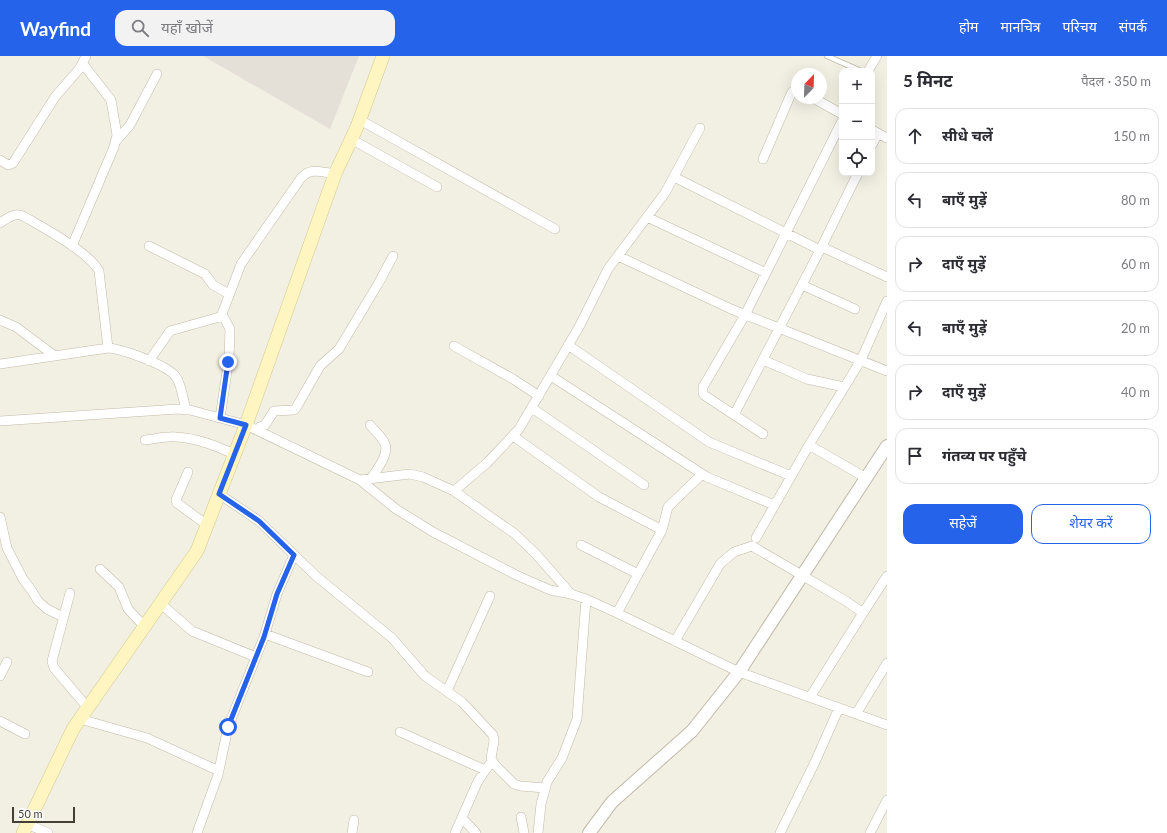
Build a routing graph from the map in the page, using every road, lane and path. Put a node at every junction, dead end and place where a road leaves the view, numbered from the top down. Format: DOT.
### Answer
graph roads {
  1 [pos="383,56"];
  2 [pos="827,56"];
  3 [pos="877,56"];
  4 [pos="84,60"];
  5 [pos="854,68"];
  6 [pos="870,68"];
  7 [pos="157,74"];
  8 [pos="791,94"];
  9 [pos="824,104"];
  10 [pos="839,112"];
  11 [pos="360,120"];
  12 [pos="839,127"];
  13 [pos="700,128"];
  14 [pos="875,131"];
  15 [pos="887,138"];
  16 [pos="351,139"];
  17 [pos="116,141"];
  18 [pos="0,160"];
  19 [pos="763,160"];
  20 [pos="334,174"];
  21 [pos="857,176"];
  22 [pos="674,177"];
  23 [pos="437,187"];
  24 [pos="647,217"];
  25 [pos="0,223"];
  26 [pos="555,229"];
  27 [pos="786,233"];
  28 [pos="72,246"];
  29 [pos="149,246"];
  30 [pos="821,248"];
  31 [pos="393,256"];
  32 [pos="618,256"];
  33 [pos="766,273"];
  34 [pos="887,277"];
  35 [pos="802,286"];
  36 [pos="229,294"];
  37 [pos="887,301"];
  38 [pos="855,309"];
  39 [pos="745,315"];
  40 [pos="223,316"];
  41 [pos="0,320"];
  42 [pos="780,328"];
  43 [pos="568,345"];
  44 [pos="454,346"];
  45 [pos="108,348"];
  46 [pos="54,356"];
  47 [pos="763,360"];
  48 [pos="861,360"];
  49 [pos="149,361"];
  50 [pos="0,364"];
  51 [pos="887,371"];
  52 [pos="551,376"];
  53 [pos="844,387"];
  54 [pos="539,396"];
  55 [pos="532,408"];
  56 [pos="186,410"];
  57 [pos="734,415"];
  58 [pos="220,418"];
  59 [pos="0,421"];
  60 [pos="246,425"];
  61 [pos="370,425"];
  62 [pos="258,431"];
  63 [pos="763,434"];
  64 [pos="513,436"];
  65 [pos="144,440"];
  66 [pos="809,445"];
  67 [pos="887,446"];
  68 [pos="234,454"];
  69 [pos="188,472"];
  70 [pos="702,474"];
  71 [pos="791,476"];
  72 [pos="866,478"];
  73 [pos="370,479"];
  74 [pos="360,480"];
  75 [pos="644,485"];
  76 [pos="454,491"];
  77 [pos="219,494"];
  78 [pos="774,505"];
  79 [pos="0,517"];
  80 [pos="207,525"];
  81 [pos="662,530"];
  82 [pos="756,538"];
  83 [pos="581,545"];
  84 [pos="294,555"];
  85 [pos="100,569"];
  86 [pos="638,574"];
  87 [pos="802,575"];
  88 [pos="887,576"];
  89 [pos="70,593"];
  90 [pos="571,594"];
  91 [pos="490,596"];
  92 [pos="586,599"];
  93 [pos="160,603"];
  94 [pos="617,613"];
  95 [pos="863,613"];
  96 [pos="63,617"];
  97 [pos="144,626"];
  98 [pos="265,634"];
  99 [pos="675,641"];
  100 [pos="256,657"];
  101 [pos="6,662"];
  102 [pos="887,663"];
  103 [pos="368,672"];
  104 [pos="739,672"];
  105 [pos="0,676"];
  106 [pos="447,691"];
  107 [pos="810,697"];
  108 [pos="839,708"];
  109 [pos="84,714"];
  110 [pos="856,714"];
  111 [pos="0,721"];
  112 [pos="887,725"];
  113 [pos="400,732"];
  114 [pos="25,734"];
  115 [pos="492,761"];
  116 [pos="486,770"];
  117 [pos="219,771"];
  118 [pos="545,788"];
  119 [pos="887,800"];
  120 [pos="462,818"];
  121 [pos="521,818"];
  122 [pos="354,820"];
  123 [pos="25,829"];
  124 [pos="48,833"];
  125 [pos="197,833"];
  126 [pos="352,833"];
  127 [pos="455,833"];
  128 [pos="476,833"];
  129 [pos="524,833"];
  130 [pos="538,833"];
  131 [pos="589,833"];
  132 [pos="780,833"];
  133 [pos="870,833"];
  1 -- 11 [label="main road"];
  2 -- 5 [label="lane"];
  3 -- 6 [label="street"];
  4 -- 17 [label="street"];
  4 -- 18 [label="street"];
  7 -- 17 [label="street"];
  8 -- 19 [label="street"];
  9 -- 10 [label="street"];
  11 -- 16 [label="main road"];
  11 -- 26 [label="street"];
  12 -- 27 [label="street"];
  13 -- 22 [label="street"];
  14 -- 15 [label="street"];
  16 -- 20 [label="main road"];
  16 -- 23 [label="street"];
  17 -- 28 [label="street"];
  20 -- 36 [label="street"];
  20 -- 60 [label="main road"];
  21 -- 30 [label="street"];
  22 -- 24 [label="street"];
  22 -- 27 [label="street"];
  24 -- 32 [label="street"];
  24 -- 33 [label="street"];
  25 -- 28 [label="street"];
  27 -- 30 [label="street"];
  27 -- 33 [label="street"];
  28 -- 45 [label="street"];
  29 -- 36 [label="street"];
  30 -- 34 [label="street"];
  30 -- 35 [label="street"];
  31 -- 62 [label="street"];
  32 -- 39 [label="street"];
  32 -- 43 [label="street"];
  33 -- 39 [label="street"];
  35 -- 38 [label="street"];
  35 -- 42 [label="street"];
  36 -- 40 [label="street"];
  37 -- 48 [label="street"];
  39 -- 42 [label="street"];
  39 -- 57 [label="street"];
  40 -- 49 [label="street"];
  40 -- 58 [label="street"];
  41 -- 46 [label="street"];
  42 -- 47 [label="street"];
  42 -- 48 [label="street"];
  43 -- 52 [label="street"];
  43 -- 71 [label="street"];
  44 -- 54 [label="street"];
  45 -- 46 [label="street"];
  45 -- 49 [label="street"];
  46 -- 50 [label="street"];
  47 -- 53 [label="street"];
  47 -- 57 [label="street"];
  48 -- 51 [label="street"];
  48 -- 53 [label="street"];
  49 -- 56 [label="street"];
  52 -- 54 [label="street"];
  52 -- 70 [label="street"];
  53 -- 66 [label="street"];
  54 -- 55 [label="street"];
  55 -- 64 [label="street"];
  55 -- 75 [label="street"];
  56 -- 58 [label="street"];
  56 -- 59 [label="street"];
  57 -- 63 [label="street"];
  58 -- 60 [label="street"];
  60 -- 62 [label="street"];
  60 -- 68 [label="main road"];
  61 -- 73 [label="street"];
  62 -- 74 [label="street"];
  64 -- 76 [label="street"];
  64 -- 81 [label="street"];
  65 -- 68 [label="street"];
  66 -- 71 [label="street"];
  66 -- 72 [label="street"];
  67 -- 72 [label="street"];
  68 -- 77 [label="main road"];
  69 -- 80 [label="street"];
  70 -- 78 [label="street"];
  70 -- 81 [label="street"];
  71 -- 78 [label="street"];
  72 -- 87 [label="street"];
  73 -- 74 [label="street"];
  73 -- 76 [label="street"];
  74 -- 90 [label="street"];
  76 -- 90 [label="street"];
  77 -- 80 [label="main road"];
  77 -- 84 [label="street"];
  78 -- 82 [label="street"];
  79 -- 96 [label="street"];
  80 -- 93 [label="main road"];
  81 -- 86 [label="street"];
  83 -- 86 [label="street"];
  84 -- 98 [label="street"];
  84 -- 106 [label="street"];
  85 -- 97 [label="street"];
  86 -- 94 [label="street"];
  87 -- 95 [label="street"];
  87 -- 99 [label="street"];
  87 -- 104 [label="street"];
  88 -- 95 [label="street"];
  89 -- 96 [label="street"];
  90 -- 92 [label="street"];
  91 -- 106 [label="street"];
  92 -- 94 [label="street"];
  92 -- 118 [label="street"];
  93 -- 97 [label="main road"];
  93 -- 100 [label="street"];
  94 -- 99 [label="street"];
  95 -- 107 [label="street"];
  96 -- 109 [label="street"];
  97 -- 109 [label="main road"];
  98 -- 100 [label="street"];
  98 -- 103 [label="street"];
  99 -- 104 [label="street"];
  100 -- 117 [label="street"];
  101 -- 105 [label="street"];
  102 -- 110 [label="street"];
  104 -- 107 [label="street"];
  104 -- 131 [label="street"];
  106 -- 115 [label="street"];
  107 -- 108 [label="street"];
  108 -- 110 [label="street"];
  108 -- 132 [label="street"];
  109 -- 117 [label="street"];
  109 -- 123 [label="main road"];
  110 -- 112 [label="street"];
  111 -- 114 [label="street"];
  113 -- 116 [label="street"];
  115 -- 116 [label="street"];
  115 -- 118 [label="street"];
  116 -- 120 [label="street"];
  117 -- 125 [label="street"];
  118 -- 130 [label="street"];
  119 -- 133 [label="street"];
  120 -- 127 [label="street"];
  120 -- 128 [label="street"];
  121 -- 129 [label="street"];
  122 -- 126 [label="street"];
  123 -- 124 [label="street"];
}
